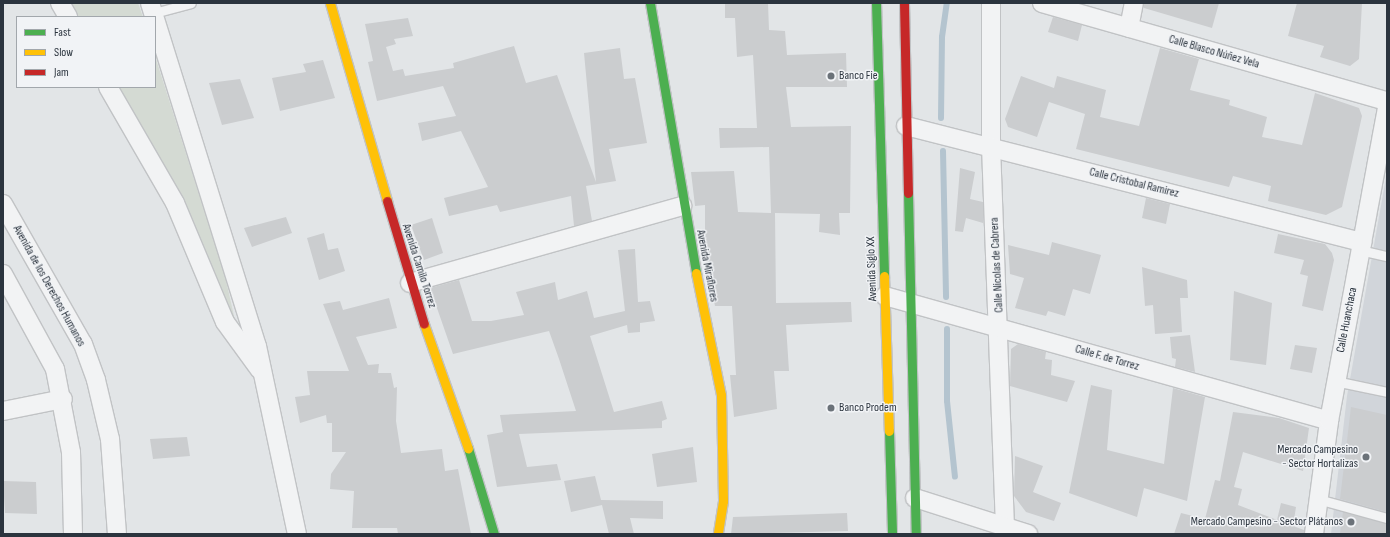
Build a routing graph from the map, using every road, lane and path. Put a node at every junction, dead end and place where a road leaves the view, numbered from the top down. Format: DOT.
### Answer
graph roads {
  1 [pos="60,3"];
  2 [pos="191,3"];
  3 [pos="330,3"];
  4 [pos="650,3"];
  5 [pos="876,3"];
  6 [pos="904,3"];
  7 [pos="991,3"];
  8 [pos="1042,3"];
  9 [pos="1134,3"];
  10 [pos="152,8"];
  11 [pos="67,16"];
  12 [pos="156,20"];
  13 [pos="1129,28"];
  14 [pos="109,88"];
  15 [pos="1387,101"];
  16 [pos="1387,107"];
  17 [pos="906,126"];
  18 [pos="991,146"];
  19 [pos="3,204"];
  20 [pos="682,206"];
  21 [pos="1361,246"];
  22 [pos="1387,256"];
  23 [pos="3,274"];
  24 [pos="410,283"];
  25 [pos="885,296"];
  26 [pos="911,303"];
  27 [pos="1000,327"];
  28 [pos="260,370"];
  29 [pos="1335,382"];
  30 [pos="1387,392"];
  31 [pos="62,399"];
  32 [pos="3,411"];
  33 [pos="1328,421"];
  34 [pos="915,498"];
  35 [pos="1318,500"];
  36 [pos="1387,518"];
  37 [pos="1005,526"];
  38 [pos="73,534"];
  39 [pos="117,534"];
  40 [pos="297,534"];
  41 [pos="494,534"];
  42 [pos="718,534"];
  43 [pos="892,534"];
  44 [pos="916,534"];
  45 [pos="1028,534"];
  46 [pos="1314,534"];
  1 -- 11 [label="street"];
  2 -- 10 [label="lane"];
  3 -- 24 [label="main road, Avenida Camilo Torrez"];
  4 -- 20 [label="main road, Avenida Miraflores"];
  5 -- 25 [label="main road, Avenida Siglo XX"];
  6 -- 17 [label="main road"];
  7 -- 18 [label="street, Calle Nicolas de Cabrera"];
  8 -- 13 [label="street, Calle Blasco Núñez Vela"];
  9 -- 13 [label="street"];
  12 -- 28 [label="street"];
  13 -- 15 [label="street, Calle Blasco Núñez Vela"];
  14 -- 28 [label="street"];
  16 -- 21 [label="street, Calle Huanchaca"];
  17 -- 18 [label="street, Calle Cristobal Ramirez"];
  17 -- 26 [label="main road"];
  18 -- 21 [label="street, Calle Cristobal Ramirez"];
  18 -- 27 [label="street, Calle Nicolas de Cabrera"];
  19 -- 39 [label="street, Avenida de los Derechos Humanos"];
  20 -- 24 [label="street"];
  20 -- 42 [label="main road, Avenida Miraflores"];
  21 -- 22 [label="lane"];
  21 -- 29 [label="street, Calle Huanchaca"];
  23 -- 31 [label="street"];
  24 -- 41 [label="main road, Avenida Camilo Torrez"];
  25 -- 26 [label="street, Calle F. de Torrez"];
  25 -- 43 [label="main road, Avenida Siglo XX"];
  26 -- 27 [label="street, Calle F. de Torrez"];
  26 -- 34 [label="main road"];
  27 -- 33 [label="street, Calle F. de Torrez"];
  27 -- 37 [label="street, Calle Nicolas de Cabrera"];
  28 -- 40 [label="street"];
  29 -- 30 [label="lane"];
  29 -- 33 [label="street, Calle Huanchaca"];
  31 -- 32 [label="street"];
  31 -- 38 [label="street"];
  33 -- 35 [label="street, Calle Huanchaca"];
  34 -- 37 [label="street"];
  34 -- 44 [label="main road"];
  35 -- 36 [label="lane"];
  35 -- 46 [label="street, Calle Huanchaca"];
  37 -- 45 [label="street"];
}
